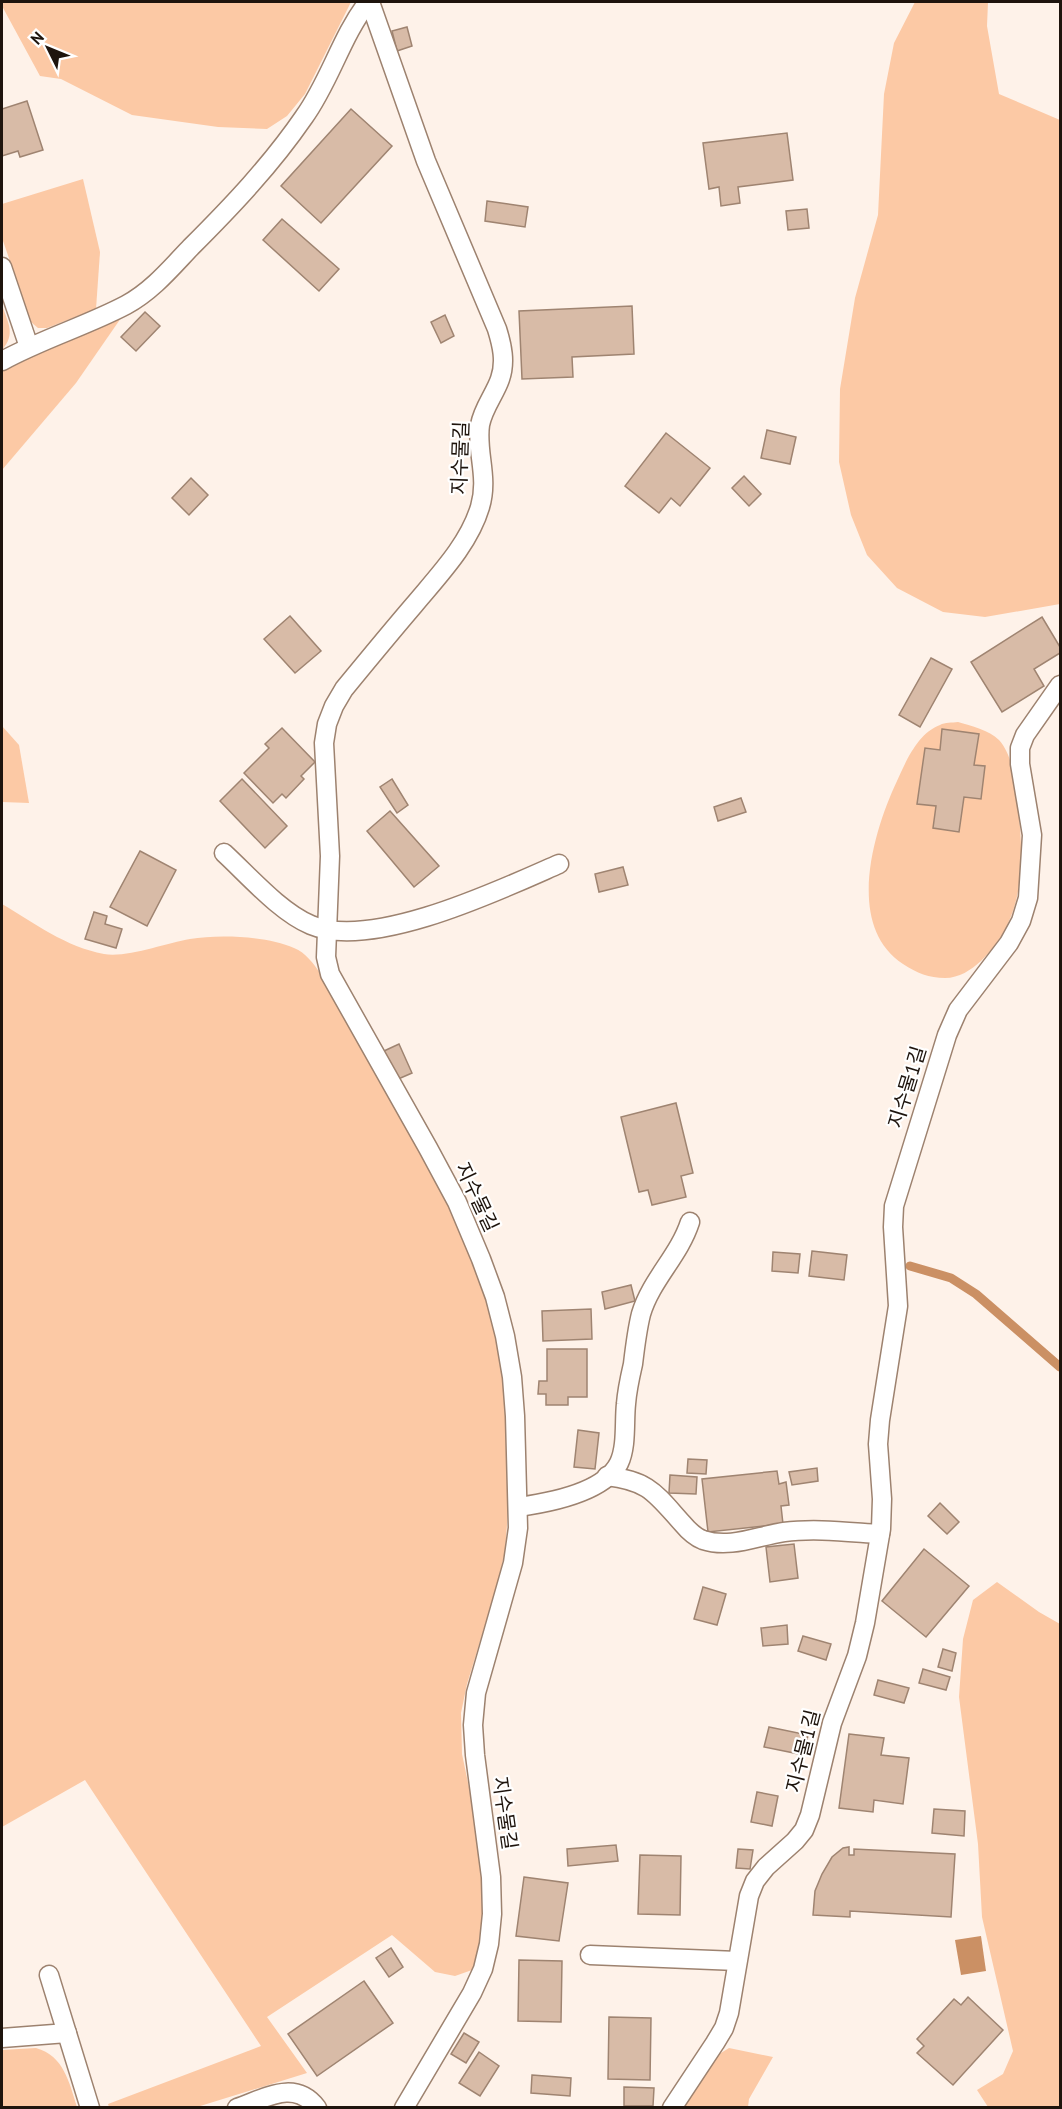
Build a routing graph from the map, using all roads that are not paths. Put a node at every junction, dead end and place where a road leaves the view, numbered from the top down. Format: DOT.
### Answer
graph roads {
  1 [pos="369,2"];
  2 [pos="2,267"];
  3 [pos="29,347"];
  4 [pos="2,361"];
  5 [pos="1060,685"];
  6 [pos="224,853"];
  7 [pos="559,864"];
  8 [pos="327,930"];
  9 [pos="690,1222"];
  10 [pos="608,1476"];
  11 [pos="518,1507"];
  12 [pos="880,1534"];
  13 [pos="590,1955"];
  14 [pos="737,1961"];
  15 [pos="49,1975"];
  16 [pos="67,2033"];
  17 [pos="2,2038"];
  18 [pos="90,2108"];
  19 [pos="237,2108"];
  20 [pos="317,2108"];
  21 [pos="404,2108"];
  22 [pos="672,2108"];
  1 -- 3 [label="lane, 지수물길"];
  1 -- 8 [label="lane, 지수물길"];
  2 -- 3 [label="lane"];
  3 -- 4 [label="lane, 지수물길"];
  5 -- 12 [label="lane, 지수물1길"];
  6 -- 8 [label="lane"];
  7 -- 8 [label="lane"];
  8 -- 11 [label="lane, 지수물길"];
  9 -- 10 [label="lane"];
  10 -- 11 [label="lane"];
  10 -- 12 [label="lane"];
  11 -- 21 [label="lane, 지수물길"];
  12 -- 14 [label="lane, 지수물1길"];
  13 -- 14 [label="lane"];
  14 -- 22 [label="lane, 지수물1길"];
  15 -- 16 [label="lane"];
  16 -- 17 [label="lane"];
  16 -- 18 [label="lane"];
  19 -- 20 [label="lane"];
}
